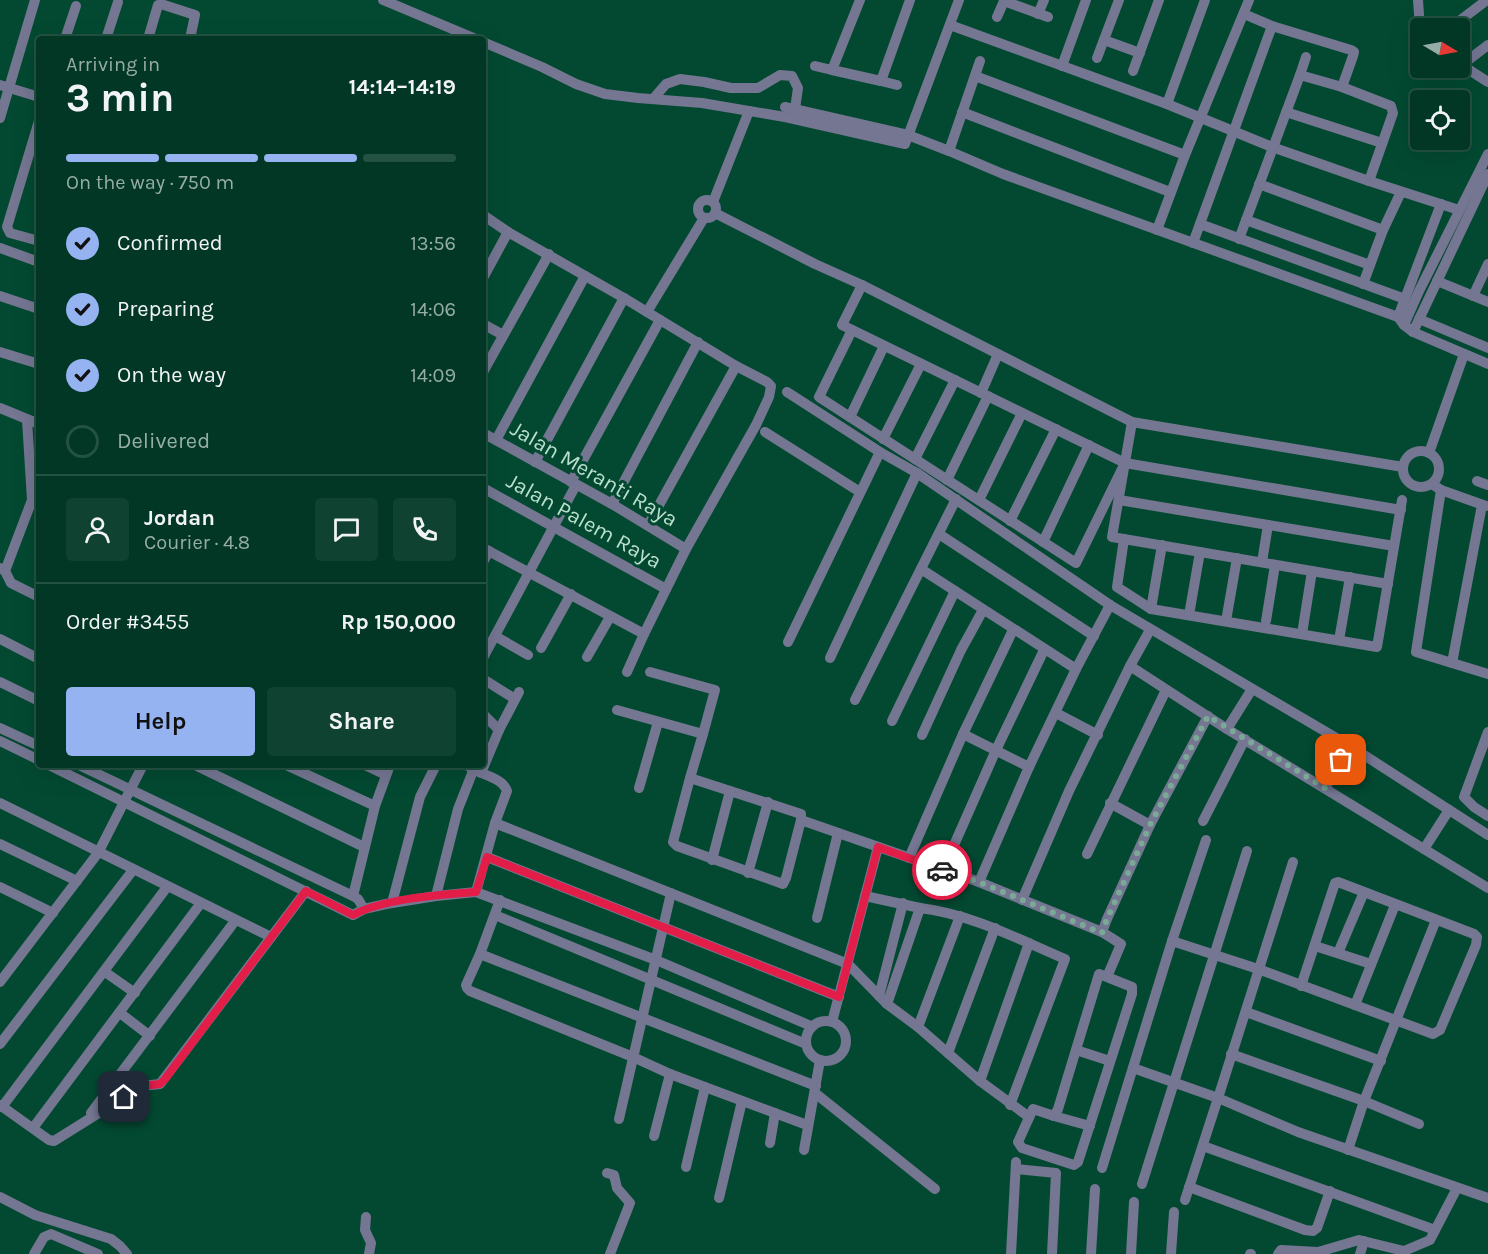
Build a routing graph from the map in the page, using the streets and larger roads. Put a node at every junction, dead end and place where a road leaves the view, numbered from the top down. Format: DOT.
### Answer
graph roads {
  1 [pos="35,0"];
  2 [pos="383,0"];
  3 [pos="860,0"];
  4 [pos="910,0"];
  5 [pos="959,0"];
  6 [pos="1044,0"];
  7 [pos="1086,0"];
  8 [pos="1119,0"];
  9 [pos="1159,0"];
  10 [pos="1205,0"];
  11 [pos="1249,0"];
  12 [pos="1418,0"];
  13 [pos="1424,0"];
  14 [pos="1486,0"];
  15 [pos="1003,1"];
  16 [pos="118,2"];
  17 [pos="76,6"];
  18 [pos="1244,14"];
  19 [pos="997,17"];
  20 [pos="1419,18"];
  21 [pos="1426,18"];
  22 [pos="1463,18"];
  23 [pos="950,25"];
  24 [pos="1272,26"];
  25 [pos="66,36"];
  26 [pos="107,36"];
  27 [pos="149,36"];
  28 [pos="191,36"];
  29 [pos="469,36"];
  30 [pos="1104,40"];
  31 [pos="486,43"];
  32 [pos="1488,45"];
  33 [pos="1140,53"];
  34 [pos="1470,56"];
  35 [pos="1306,57"];
  36 [pos="1097,58"];
  37 [pos="980,61"];
  38 [pos="1470,65"];
  39 [pos="815,66"];
  40 [pos="1062,66"];
  41 [pos="1470,67"];
  42 [pos="832,70"];
  43 [pos="1133,70"];
  44 [pos="1488,74"];
  45 [pos="1300,75"];
  46 [pos="975,76"];
  47 [pos="881,81"];
  48 [pos="1488,82"];
  49 [pos="897,85"];
  50 [pos="5,86"];
  51 [pos="1342,87"];
  52 [pos="36,96"];
  53 [pos="653,99"];
  54 [pos="1167,104"];
  55 [pos="749,111"];
  56 [pos="962,112"];
  57 [pos="1286,112"];
  58 [pos="0,118"];
  59 [pos="1201,118"];
  60 [pos="826,121"];
  61 [pos="1234,132"];
  62 [pos="908,135"];
  63 [pos="36,142"];
  64 [pos="1382,143"];
  65 [pos="1272,147"];
  66 [pos="948,151"];
  67 [pos="1488,154"];
  68 [pos="1185,155"];
  69 [pos="1488,174"];
  70 [pos="1369,181"];
  71 [pos="1259,184"];
  72 [pos="1170,192"];
  73 [pos="1401,192"];
  74 [pos="1442,204"];
  75 [pos="714,207"];
  76 [pos="1460,210"];
  77 [pos="486,217"];
  78 [pos="704,218"];
  79 [pos="1246,220"];
  80 [pos="1200,224"];
  81 [pos="1157,230"];
  82 [pos="1383,230"];
  83 [pos="508,232"];
  84 [pos="1239,239"];
  85 [pos="36,240"];
  86 [pos="1193,243"];
  87 [pos="0,248"];
  88 [pos="549,254"];
  89 [pos="36,261"];
  90 [pos="1488,264"];
  91 [pos="1370,265"];
  92 [pos="486,272"];
  93 [pos="585,276"];
  94 [pos="1437,281"];
  95 [pos="1363,284"];
  96 [pos="862,285"];
  97 [pos="0,296"];
  98 [pos="1473,296"];
  99 [pos="624,298"];
  100 [pos="1405,299"];
  101 [pos="1488,302"];
  102 [pos="36,308"];
  103 [pos="646,312"];
  104 [pos="1419,319"];
  105 [pos="660,320"];
  106 [pos="1405,325"];
  107 [pos="486,326"];
  108 [pos="852,330"];
  109 [pos="503,335"];
  110 [pos="698,342"];
  111 [pos="884,346"];
  112 [pos="1488,348"];
  113 [pos="0,352"];
  114 [pos="998,354"];
  115 [pos="1464,354"];
  116 [pos="36,363"];
  117 [pos="921,364"];
  118 [pos="1488,364"];
  119 [pos="486,366"];
  120 [pos="736,366"];
  121 [pos="955,380"];
  122 [pos="787,392"];
  123 [pos="985,395"];
  124 [pos="0,408"];
  125 [pos="1022,413"];
  126 [pos="850,417"];
  127 [pos="27,420"];
  128 [pos="1132,422"];
  129 [pos="36,423"];
  130 [pos="1056,429"];
  131 [pos="765,432"];
  132 [pos="486,435"];
  133 [pos="883,439"];
  134 [pos="496,440"];
  135 [pos="1089,446"];
  136 [pos="880,452"];
  137 [pos="1429,453"];
  138 [pos="915,459"];
  139 [pos="535,462"];
  140 [pos="1125,463"];
  141 [pos="1403,467"];
  142 [pos="917,473"];
  143 [pos="947,480"];
  144 [pos="574,483"];
  145 [pos="1437,487"];
  146 [pos="486,490"];
  147 [pos="860,492"];
  148 [pos="36,494"];
  149 [pos="956,499"];
  150 [pos="32,500"];
  151 [pos="979,500"];
  152 [pos="1119,500"];
  153 [pos="612,504"];
  154 [pos="1485,506"];
  155 [pos="1010,521"];
  156 [pos="648,525"];
  157 [pos="1269,525"];
  158 [pos="553,527"];
  159 [pos="939,534"];
  160 [pos="1124,539"];
  161 [pos="1043,542"];
  162 [pos="1162,545"];
  163 [pos="1394,546"];
  164 [pos="486,549"];
  165 [pos="686,549"];
  166 [pos="1200,552"];
  167 [pos="1237,558"];
  168 [pos="1262,562"];
  169 [pos="1275,565"];
  170 [pos="2,569"];
  171 [pos="921,569"];
  172 [pos="1312,571"];
  173 [pos="530,572"];
  174 [pos="1350,577"];
  175 [pos="1388,584"];
  176 [pos="666,589"];
  177 [pos="955,591"];
  178 [pos="571,594"];
  179 [pos="36,596"];
  180 [pos="1110,605"];
  181 [pos="1151,609"];
  182 [pos="983,610"];
  183 [pos="1189,615"];
  184 [pos="610,617"];
  185 [pos="1226,621"];
  186 [pos="1266,621"];
  187 [pos="1013,630"];
  188 [pos="1150,630"];
  189 [pos="644,634"];
  190 [pos="1302,634"];
  191 [pos="495,636"];
  192 [pos="1094,636"];
  193 [pos="0,639"];
  194 [pos="1339,640"];
  195 [pos="788,642"];
  196 [pos="541,648"];
  197 [pos="1044,650"];
  198 [pos="486,652"];
  199 [pos="36,654"];
  200 [pos="528,655"];
  201 [pos="587,657"];
  202 [pos="830,658"];
  203 [pos="1452,663"];
  204 [pos="1130,666"];
  205 [pos="1076,669"];
  206 [pos="627,672"];
  207 [pos="650,672"];
  208 [pos="1488,673"];
  209 [pos="486,680"];
  210 [pos="0,682"];
  211 [pos="1252,689"];
  212 [pos="1166,690"];
  213 [pos="36,700"];
  214 [pos="855,700"];
  215 [pos="617,710"];
  216 [pos="1056,712"];
  217 [pos="1208,716"];
  218 [pos="486,717"];
  219 [pos="658,722"];
  220 [pos="892,722"];
  221 [pos="0,728"];
  222 [pos="1227,729"];
  223 [pos="499,730"];
  224 [pos="1488,732"];
  225 [pos="703,734"];
  226 [pos="963,734"];
  227 [pos="922,735"];
  228 [pos="1098,735"];
  229 [pos="1245,739"];
  230 [pos="0,741"];
  231 [pos="36,745"];
  232 [pos="1350,747"];
  233 [pos="996,750"];
  234 [pos="486,751"];
  235 [pos="36,759"];
  236 [pos="1029,767"];
  237 [pos="55,768"];
  238 [pos="90,768"];
  239 [pos="140,768"];
  240 [pos="201,768"];
  241 [pos="293,768"];
  242 [pos="434,768"];
  243 [pos="388,770"];
  244 [pos="474,770"];
  245 [pos="690,778"];
  246 [pos="639,788"];
  247 [pos="1325,788"];
  248 [pos="130,789"];
  249 [pos="730,791"];
  250 [pos="124,802"];
  251 [pos="768,802"];
  252 [pos="0,803"];
  253 [pos="1110,804"];
  254 [pos="375,806"];
  255 [pos="1449,810"];
  256 [pos="1488,816"];
  257 [pos="801,820"];
  258 [pos="1203,821"];
  259 [pos="495,823"];
  260 [pos="1150,825"];
  261 [pos="838,833"];
  262 [pos="1488,835"];
  263 [pos="1206,840"];
  264 [pos="0,844"];
  265 [pos="364,847"];
  266 [pos="878,847"];
  267 [pos="1424,849"];
  268 [pos="1247,851"];
  269 [pos="98,853"];
  270 [pos="1087,854"];
  271 [pos="487,857"];
  272 [pos="909,858"];
  273 [pos="712,860"];
  274 [pos="1293,862"];
  275 [pos="133,870"];
  276 [pos="943,870"];
  277 [pos="748,873"];
  278 [pos="77,880"];
  279 [pos="979,882"];
  280 [pos="167,887"];
  281 [pos="1488,888"];
  282 [pos="1,891"];
  283 [pos="306,891"];
  284 [pos="476,892"];
  285 [pos="1364,892"];
  286 [pos="671,893"];
  287 [pos="353,896"];
  288 [pos="436,896"];
  289 [pos="865,896"];
  290 [pos="500,900"];
  291 [pos="1022,900"];
  292 [pos="201,903"];
  293 [pos="392,903"];
  294 [pos="903,903"];
  295 [pos="1395,905"];
  296 [pos="920,908"];
  297 [pos="364,909"];
  298 [pos="53,913"];
  299 [pos="495,915"];
  300 [pos="960,916"];
  301 [pos="817,918"];
  302 [pos="1436,920"];
  303 [pos="235,921"];
  304 [pos="664,928"];
  305 [pos="995,928"];
  306 [pos="1102,933"];
  307 [pos="271,937"];
  308 [pos="1172,941"];
  309 [pos="1029,943"];
  310 [pos="1315,946"];
  311 [pos="1338,953"];
  312 [pos="480,954"];
  313 [pos="1216,956"];
  314 [pos="656,962"];
  315 [pos="848,964"];
  316 [pos="1371,964"];
  317 [pos="1258,969"];
  318 [pos="105,972"];
  319 [pos="1107,977"];
  320 [pos="651,979"];
  321 [pos="0,982"];
  322 [pos="1300,986"];
  323 [pos="135,993"];
  324 [pos="839,997"];
  325 [pos="883,1000"];
  326 [pos="1355,1005"];
  327 [pos="1246,1012"];
  328 [pos="120,1013"];
  329 [pos="643,1018"];
  330 [pos="1395,1021"];
  331 [pos="832,1022"];
  332 [pos="811,1026"];
  333 [pos="918,1027"];
  334 [pos="150,1036"];
  335 [pos="0,1044"];
  336 [pos="806,1044"];
  337 [pos="1076,1050"];
  338 [pos="948,1053"];
  339 [pos="1231,1054"];
  340 [pos="633,1057"];
  341 [pos="820,1060"];
  342 [pos="1110,1061"];
  343 [pos="1381,1061"];
  344 [pos="1133,1068"];
  345 [pos="670,1074"];
  346 [pos="980,1081"];
  347 [pos="1174,1082"];
  348 [pos="705,1087"];
  349 [pos="815,1090"];
  350 [pos="1218,1098"];
  351 [pos="742,1101"];
  352 [pos="1364,1101"];
  353 [pos="1010,1105"];
  354 [pos="1,1106"];
  355 [pos="775,1113"];
  356 [pos="1054,1116"];
  357 [pos="1029,1117"];
  358 [pos="88,1118"];
  359 [pos="619,1119"];
  360 [pos="1419,1124"];
  361 [pos="807,1125"];
  362 [pos="1090,1126"];
  363 [pos="33,1128"];
  364 [pos="654,1136"];
  365 [pos="770,1143"];
  366 [pos="1203,1146"];
  367 [pos="804,1150"];
  368 [pos="1348,1150"];
  369 [pos="686,1167"];
  370 [pos="1102,1168"];
  371 [pos="607,1173"];
  372 [pos="1142,1184"];
  373 [pos="1190,1187"];
  374 [pos="1457,1188"];
  375 [pos="935,1189"];
  376 [pos="1095,1189"];
  377 [pos="1330,1191"];
  378 [pos="0,1197"];
  379 [pos="719,1198"];
  380 [pos="1488,1199"];
  381 [pos="1185,1200"];
  382 [pos="1134,1202"];
  383 [pos="1174,1212"];
  384 [pos="366,1217"];
  385 [pos="1435,1230"];
  386 [pos="1364,1241"];
  387 [pos="1318,1253"];
  388 [pos="1401,1253"];
  389 [pos="34,1254"];
  390 [pos="98,1254"];
  391 [pos="127,1254"];
  392 [pos="369,1254"];
  393 [pos="610,1254"];
  394 [pos="1011,1254"];
  395 [pos="1052,1254"];
  396 [pos="1091,1254"];
  397 [pos="1131,1254"];
  398 [pos="1171,1254"];
  399 [pos="1278,1254"];
  400 [pos="1360,1254"];
  1 -- 50 [label="street"];
  2 -- 29 [label="street"];
  3 -- 42 [label="street"];
  4 -- 47 [label="street"];
  5 -- 23 [label="street"];
  6 -- 15 [label="street"];
  7 -- 40 [label="street"];
  8 -- 30 [label="street"];
  9 -- 33 [label="street"];
  10 -- 54 [label="street"];
  11 -- 18 [label="street"];
  12 -- 20 [label="street"];
  13 -- 21 [label="street"];
  14 -- 22 [label="street"];
  15 -- 19 [label="street"];
  16 -- 26 [label="street"];
  17 -- 25 [label="street"];
  18 -- 24 [label="street"];
  18 -- 59 [label="street"];
  23 -- 40 [label="street"];
  23 -- 62 [label="street"];
  24 -- 51 [label="street"];
  24 -- 61 [label="street"];
  27 -- 28 [label="street"];
  30 -- 33 [label="street"];
  30 -- 36 [label="street"];
  31 -- 53 [label="street"];
  32 -- 34 [label="street"];
  33 -- 43 [label="street"];
  35 -- 45 [label="street"];
  37 -- 46 [label="street"];
  38 -- 44 [label="street"];
  39 -- 42 [label="street"];
  40 -- 54 [label="street"];
  41 -- 48 [label="street"];
  42 -- 47 [label="street"];
  45 -- 51 [label="street"];
  45 -- 57 [label="street"];
  46 -- 56 [label="street"];
  46 -- 68 [label="street"];
  47 -- 49 [label="street"];
  50 -- 52 [label="street"];
  50 -- 58 [label="street"];
  51 -- 64 [label="street"];
  53 -- 55 [label="street"];
  53 -- 60 [label="street"];
  54 -- 59 [label="street"];
  55 -- 60 [label="street"];
  55 -- 75 [label="street"];
  56 -- 66 [label="street"];
  56 -- 72 [label="street"];
  57 -- 64 [label="street"];
  57 -- 65 [label="street"];
  59 -- 61 [label="street"];
  59 -- 68 [label="street"];
  60 -- 62 [label="street"];
  61 -- 65 [label="street"];
  61 -- 80 [label="street"];
  62 -- 66 [label="street"];
  63 -- 85 [label="street"];
  64 -- 70 [label="street"];
  65 -- 70 [label="street"];
  65 -- 71 [label="street"];
  66 -- 81 [label="street"];
  67 -- 76 [label="street"];
  68 -- 72 [label="street"];
  69 -- 94 [label="street"];
  70 -- 73 [label="street"];
  71 -- 79 [label="street"];
  71 -- 82 [label="street"];
  72 -- 81 [label="street"];
  73 -- 74 [label="street"];
  73 -- 82 [label="street"];
  74 -- 76 [label="street"];
  74 -- 100 [label="street"];
  75 -- 78 [label="street"];
  75 -- 78 [label="street"];
  75 -- 96 [label="street"];
  76 -- 106 [label="street"];
  77 -- 83 [label="street"];
  78 -- 103 [label="street"];
  79 -- 84 [label="street"];
  79 -- 91 [label="street"];
  80 -- 84 [label="street"];
  80 -- 86 [label="street"];
  81 -- 86 [label="street"];
  82 -- 91 [label="street"];
  83 -- 88 [label="street"];
  83 -- 92 [label="street"];
  84 -- 95 [label="street"];
  86 -- 106 [label="street"];
  87 -- 89 [label="street"];
  88 -- 93 [label="street"];
  88 -- 109 [label="street"];
  90 -- 98 [label="street"];
  91 -- 95 [label="street"];
  93 -- 99 [label="street"];
  93 -- 134 [label="street"];
  94 -- 98 [label="street"];
  94 -- 104 [label="street"];
  95 -- 100 [label="street"];
  96 -- 108 [label="street"];
  96 -- 114 [label="street"];
  97 -- 102 [label="street"];
  98 -- 101 [label="street"];
  99 -- 103 [label="street"];
  99 -- 139 [label="street"];
  100 -- 106 [label="street"];
  103 -- 105 [label="street"];
  104 -- 106 [label="street"];
  104 -- 112 [label="street"];
  105 -- 110 [label="street"];
  105 -- 144 [label="street"];
  106 -- 115 [label="street"];
  107 -- 109 [label="street"];
  108 -- 111 [label="street"];
  108 -- 126 [label="street"];
  109 -- 119 [label="street"];
  110 -- 120 [label="street"];
  110 -- 153 [label="street"];
  111 -- 117 [label="street"];
  111 -- 126 [label="street"];
  113 -- 116 [label="street"];
  114 -- 123 [label="street"];
  114 -- 128 [label="street"];
  115 -- 118 [label="street"];
  115 -- 137 [label="street"];
  117 -- 121 [label="street"];
  117 -- 133 [label="street"];
  120 -- 156 [label="street"];
  120 -- 165 [label="street"];
  121 -- 123 [label="street"];
  121 -- 138 [label="street"];
  122 -- 136 [label="street"];
  123 -- 125 [label="street"];
  123 -- 143 [label="street"];
  124 -- 127 [label="street"];
  125 -- 130 [label="street"];
  125 -- 151 [label="street"];
  126 -- 133 [label="street"];
  127 -- 129 [label="street"];
  127 -- 150 [label="street"];
  128 -- 140 [label="street"];
  128 -- 141 [label="street"];
  130 -- 135 [label="street"];
  130 -- 155 [label="street"];
  131 -- 147 [label="street"];
  132 -- 134 [label="street, Jalan Meranti Raya"];
  133 -- 138 [label="street"];
  134 -- 139 [label="street, Jalan Meranti Raya"];
  135 -- 140 [label="street"];
  135 -- 161 [label="street"];
  136 -- 142 [label="street"];
  136 -- 147 [label="street"];
  137 -- 141 [label="street"];
  137 -- 145 [label="street"];
  138 -- 143 [label="street"];
  139 -- 144 [label="street, Jalan Meranti Raya"];
  140 -- 152 [label="street"];
  140 -- 161 [label="street"];
  140 -- 163 [label="street"];
  141 -- 145 [label="street"];
  142 -- 149 [label="street"];
  142 -- 202 [label="street"];
  143 -- 151 [label="street"];
  144 -- 153 [label="street, Jalan Meranti Raya"];
  144 -- 158 [label="street"];
  145 -- 154 [label="street"];
  145 -- 203 [label="street"];
  146 -- 158 [label="street, Jalan Palem Raya"];
  147 -- 195 [label="street"];
  148 -- 150 [label="street"];
  149 -- 159 [label="street"];
  149 -- 180 [label="street"];
  150 -- 170 [label="street"];
  151 -- 155 [label="street"];
  152 -- 157 [label="street"];
  152 -- 160 [label="street"];
  153 -- 156 [label="street, Jalan Meranti Raya"];
  154 -- 203 [label="street"];
  155 -- 161 [label="street"];
  156 -- 165 [label="street, Jalan Meranti Raya"];
  157 -- 163 [label="street"];
  157 -- 168 [label="street"];
  158 -- 173 [label="street"];
  158 -- 176 [label="street, Jalan Palem Raya"];
  159 -- 171 [label="street"];
  159 -- 192 [label="street"];
  160 -- 162 [label="street"];
  160 -- 181 [label="street"];
  162 -- 166 [label="street"];
  162 -- 181 [label="street"];
  163 -- 175 [label="street"];
  164 -- 173 [label="street"];
  165 -- 176 [label="street"];
  166 -- 167 [label="street"];
  166 -- 183 [label="street"];
  167 -- 168 [label="street"];
  167 -- 185 [label="street"];
  168 -- 169 [label="street"];
  169 -- 172 [label="street"];
  169 -- 186 [label="street"];
  170 -- 179 [label="street"];
  171 -- 177 [label="street"];
  171 -- 214 [label="street"];
  172 -- 174 [label="street"];
  172 -- 190 [label="street"];
  173 -- 178 [label="street"];
  173 -- 191 [label="street"];
  174 -- 175 [label="street"];
  174 -- 194 [label="street"];
  175 -- 194 [label="street"];
  176 -- 189 [label="street"];
  177 -- 182 [label="street"];
  177 -- 220 [label="street"];
  178 -- 184 [label="street"];
  178 -- 196 [label="street"];
  180 -- 188 [label="street"];
  180 -- 192 [label="street"];
  181 -- 183 [label="street"];
  182 -- 187 [label="street"];
  182 -- 227 [label="street"];
  183 -- 185 [label="street"];
  184 -- 189 [label="street"];
  184 -- 201 [label="street"];
  185 -- 190 [label="street"];
  187 -- 197 [label="street"];
  187 -- 226 [label="street"];
  188 -- 204 [label="street"];
  188 -- 211 [label="street"];
  189 -- 206 [label="street"];
  190 -- 194 [label="street"];
  191 -- 198 [label="street"];
  191 -- 200 [label="street"];
  192 -- 205 [label="street"];
  193 -- 199 [label="street"];
  197 -- 205 [label="street"];
  197 -- 233 [label="street"];
  203 -- 208 [label="street"];
  204 -- 212 [label="street"];
  204 -- 228 [label="street"];
  205 -- 216 [label="street"];
  207 -- 225 [label="street"];
  209 -- 223 [label="street"];
  210 -- 213 [label="street"];
  211 -- 222 [label="street"];
  211 -- 232 [label="street"];
  212 -- 217 [label="street"];
  212 -- 253 [label="street"];
  215 -- 219 [label="street"];
  216 -- 228 [label="street"];
  216 -- 236 [label="street"];
  217 -- 222 [label="street"];
  217 -- 260 [label="street"];
  218 -- 223 [label="street"];
  219 -- 225 [label="street"];
  219 -- 246 [label="street"];
  221 -- 231 [label="street"];
  222 -- 229 [label="street"];
  223 -- 234 [label="street"];
  224 -- 256 [label="street"];
  225 -- 245 [label="street"];
  226 -- 233 [label="street"];
  226 -- 272 [label="street"];
  228 -- 291 [label="street"];
  229 -- 247 [label="street"];
  229 -- 258 [label="street"];
  230 -- 235 [label="street"];
  232 -- 247 [label="street"];
  232 -- 255 [label="street"];
  233 -- 236 [label="street"];
  233 -- 276 [label="street"];
  236 -- 279 [label="street"];
  237 -- 250 [label="street"];
  238 -- 248 [label="street"];
  239 -- 248 [label="street"];
  240 -- 265 [label="street"];
  241 -- 254 [label="street"];
  242 -- 293 [label="street"];
  243 -- 254 [label="street"];
  244 -- 259 [label="street"];
  244 -- 288 [label="street"];
  245 -- 249 [label="street"];
  245 -- 273 [label="street"];
  247 -- 267 [label="street"];
  248 -- 250 [label="street"];
  248 -- 287 [label="street"];
  249 -- 251 [label="street"];
  249 -- 273 [label="street"];
  250 -- 269 [label="street"];
  250 -- 283 [label="street"];
  251 -- 257 [label="street"];
  251 -- 277 [label="street"];
  252 -- 269 [label="street"];
  253 -- 260 [label="street"];
  253 -- 270 [label="street"];
  254 -- 265 [label="street"];
  255 -- 262 [label="street"];
  255 -- 267 [label="street"];
  257 -- 261 [label="street"];
  257 -- 277 [label="street"];
  259 -- 271 [label="street"];
  259 -- 286 [label="street"];
  260 -- 306 [label="street"];
  261 -- 266 [label="street"];
  261 -- 301 [label="street"];
  263 -- 308 [label="street"];
  264 -- 278 [label="street"];
  265 -- 287 [label="street"];
  266 -- 272 [label="street"];
  266 -- 289 [label="street"];
  267 -- 281 [label="street"];
  268 -- 313 [label="street"];
  269 -- 275 [label="street"];
  269 -- 278 [label="street"];
  271 -- 284 [label="street"];
  271 -- 304 [label="street"];
  272 -- 276 [label="street"];
  273 -- 277 [label="street"];
  274 -- 317 [label="street"];
  275 -- 280 [label="street"];
  275 -- 335 [label="street"];
  276 -- 279 [label="street"];
  278 -- 298 [label="street"];
  279 -- 291 [label="street"];
  280 -- 292 [label="street"];
  280 -- 318 [label="street"];
  282 -- 298 [label="street"];
  283 -- 297 [label="street"];
  283 -- 307 [label="street"];
  284 -- 288 [label="street"];
  284 -- 290 [label="street"];
  285 -- 295 [label="street"];
  285 -- 310 [label="street"];
  285 -- 311 [label="street"];
  286 -- 304 [label="street"];
  286 -- 315 [label="street"];
  287 -- 297 [label="street"];
  288 -- 293 [label="street"];
  289 -- 294 [label="street"];
  289 -- 315 [label="street"];
  290 -- 299 [label="street"];
  290 -- 314 [label="street"];
  291 -- 306 [label="street"];
  292 -- 303 [label="street"];
  292 -- 323 [label="street"];
  293 -- 297 [label="street"];
  294 -- 296 [label="street"];
  294 -- 325 [label="street"];
  295 -- 302 [label="street"];
  295 -- 316 [label="street"];
  296 -- 300 [label="street"];
  296 -- 325 [label="street"];
  298 -- 321 [label="street"];
  299 -- 312 [label="street"];
  299 -- 320 [label="street"];
  300 -- 305 [label="street"];
  300 -- 333 [label="street"];
  302 -- 330 [label="street"];
  302 -- 330 [label="street"];
  303 -- 307 [label="street"];
  303 -- 334 [label="street"];
  304 -- 314 [label="street"];
  304 -- 324 [label="street"];
  305 -- 309 [label="street"];
  305 -- 338 [label="street"];
  306 -- 319 [label="street"];
  307 -- 358 [label="street"];
  308 -- 313 [label="street"];
  308 -- 344 [label="street"];
  309 -- 346 [label="street"];
  309 -- 353 [label="street"];
  310 -- 311 [label="street"];
  310 -- 322 [label="street"];
  311 -- 316 [label="street"];
  312 -- 329 [label="street"];
  312 -- 340 [label="street"];
  313 -- 317 [label="street"];
  313 -- 347 [label="street"];
  314 -- 320 [label="street"];
  314 -- 332 [label="street"];
  315 -- 324 [label="street"];
  315 -- 325 [label="street"];
  316 -- 326 [label="street"];
  317 -- 322 [label="street"];
  317 -- 327 [label="street"];
  318 -- 323 [label="street"];
  318 -- 354 [label="street"];
  319 -- 337 [label="street"];
  319 -- 342 [label="street"];
  320 -- 329 [label="street"];
  320 -- 336 [label="street"];
  322 -- 326 [label="street"];
  323 -- 328 [label="street"];
  324 -- 331 [label="street"];
  325 -- 333 [label="street"];
  326 -- 330 [label="street"];
  327 -- 339 [label="street"];
  327 -- 343 [label="street"];
  328 -- 334 [label="street"];
  328 -- 363 [label="street"];
  329 -- 340 [label="street"];
  329 -- 349 [label="street"];
  330 -- 343 [label="street"];
  331 -- 332 [label="street"];
  331 -- 341 [label="street"];
  332 -- 336 [label="street"];
  333 -- 338 [label="street"];
  334 -- 358 [label="street"];
  336 -- 341 [label="street"];
  337 -- 342 [label="street"];
  337 -- 356 [label="street"];
  338 -- 346 [label="street"];
  339 -- 350 [label="street"];
  339 -- 352 [label="street"];
  340 -- 345 [label="street"];
  340 -- 359 [label="street"];
  341 -- 349 [label="street"];
  342 -- 362 [label="street"];
  343 -- 352 [label="street"];
  344 -- 347 [label="street"];
  344 -- 370 [label="street"];
  345 -- 348 [label="street"];
  345 -- 364 [label="street"];
  346 -- 353 [label="street"];
  347 -- 350 [label="street"];
  347 -- 372 [label="street"];
  348 -- 351 [label="street"];
  348 -- 369 [label="street"];
  349 -- 361 [label="street"];
  349 -- 375 [label="street"];
  350 -- 366 [label="street"];
  350 -- 368 [label="street"];
  351 -- 355 [label="street"];
  351 -- 379 [label="street"];
  352 -- 360 [label="street"];
  352 -- 368 [label="street"];
  353 -- 357 [label="street"];
  354 -- 363 [label="street"];
  355 -- 361 [label="street"];
  355 -- 365 [label="street"];
  356 -- 357 [label="street"];
  356 -- 362 [label="street"];
  357 -- 362 [label="street"];
  358 -- 363 [label="street"];
  361 -- 367 [label="street"];
  366 -- 373 [label="street"];
  366 -- 377 [label="street"];
  368 -- 374 [label="street"];
  371 -- 393 [label="street"];
  373 -- 377 [label="street"];
  373 -- 381 [label="street"];
  374 -- 380 [label="street"];
  374 -- 385 [label="street"];
  376 -- 396 [label="street"];
  377 -- 385 [label="street"];
  378 -- 391 [label="street"];
  382 -- 397 [label="street"];
  383 -- 398 [label="street"];
  384 -- 392 [label="street"];
  385 -- 388 [label="street"];
  386 -- 387 [label="street"];
  386 -- 388 [label="street"];
  386 -- 400 [label="street"];
  387 -- 399 [label="street"];
  389 -- 390 [label="street"];
  394 -- 395 [label="street"];
}
